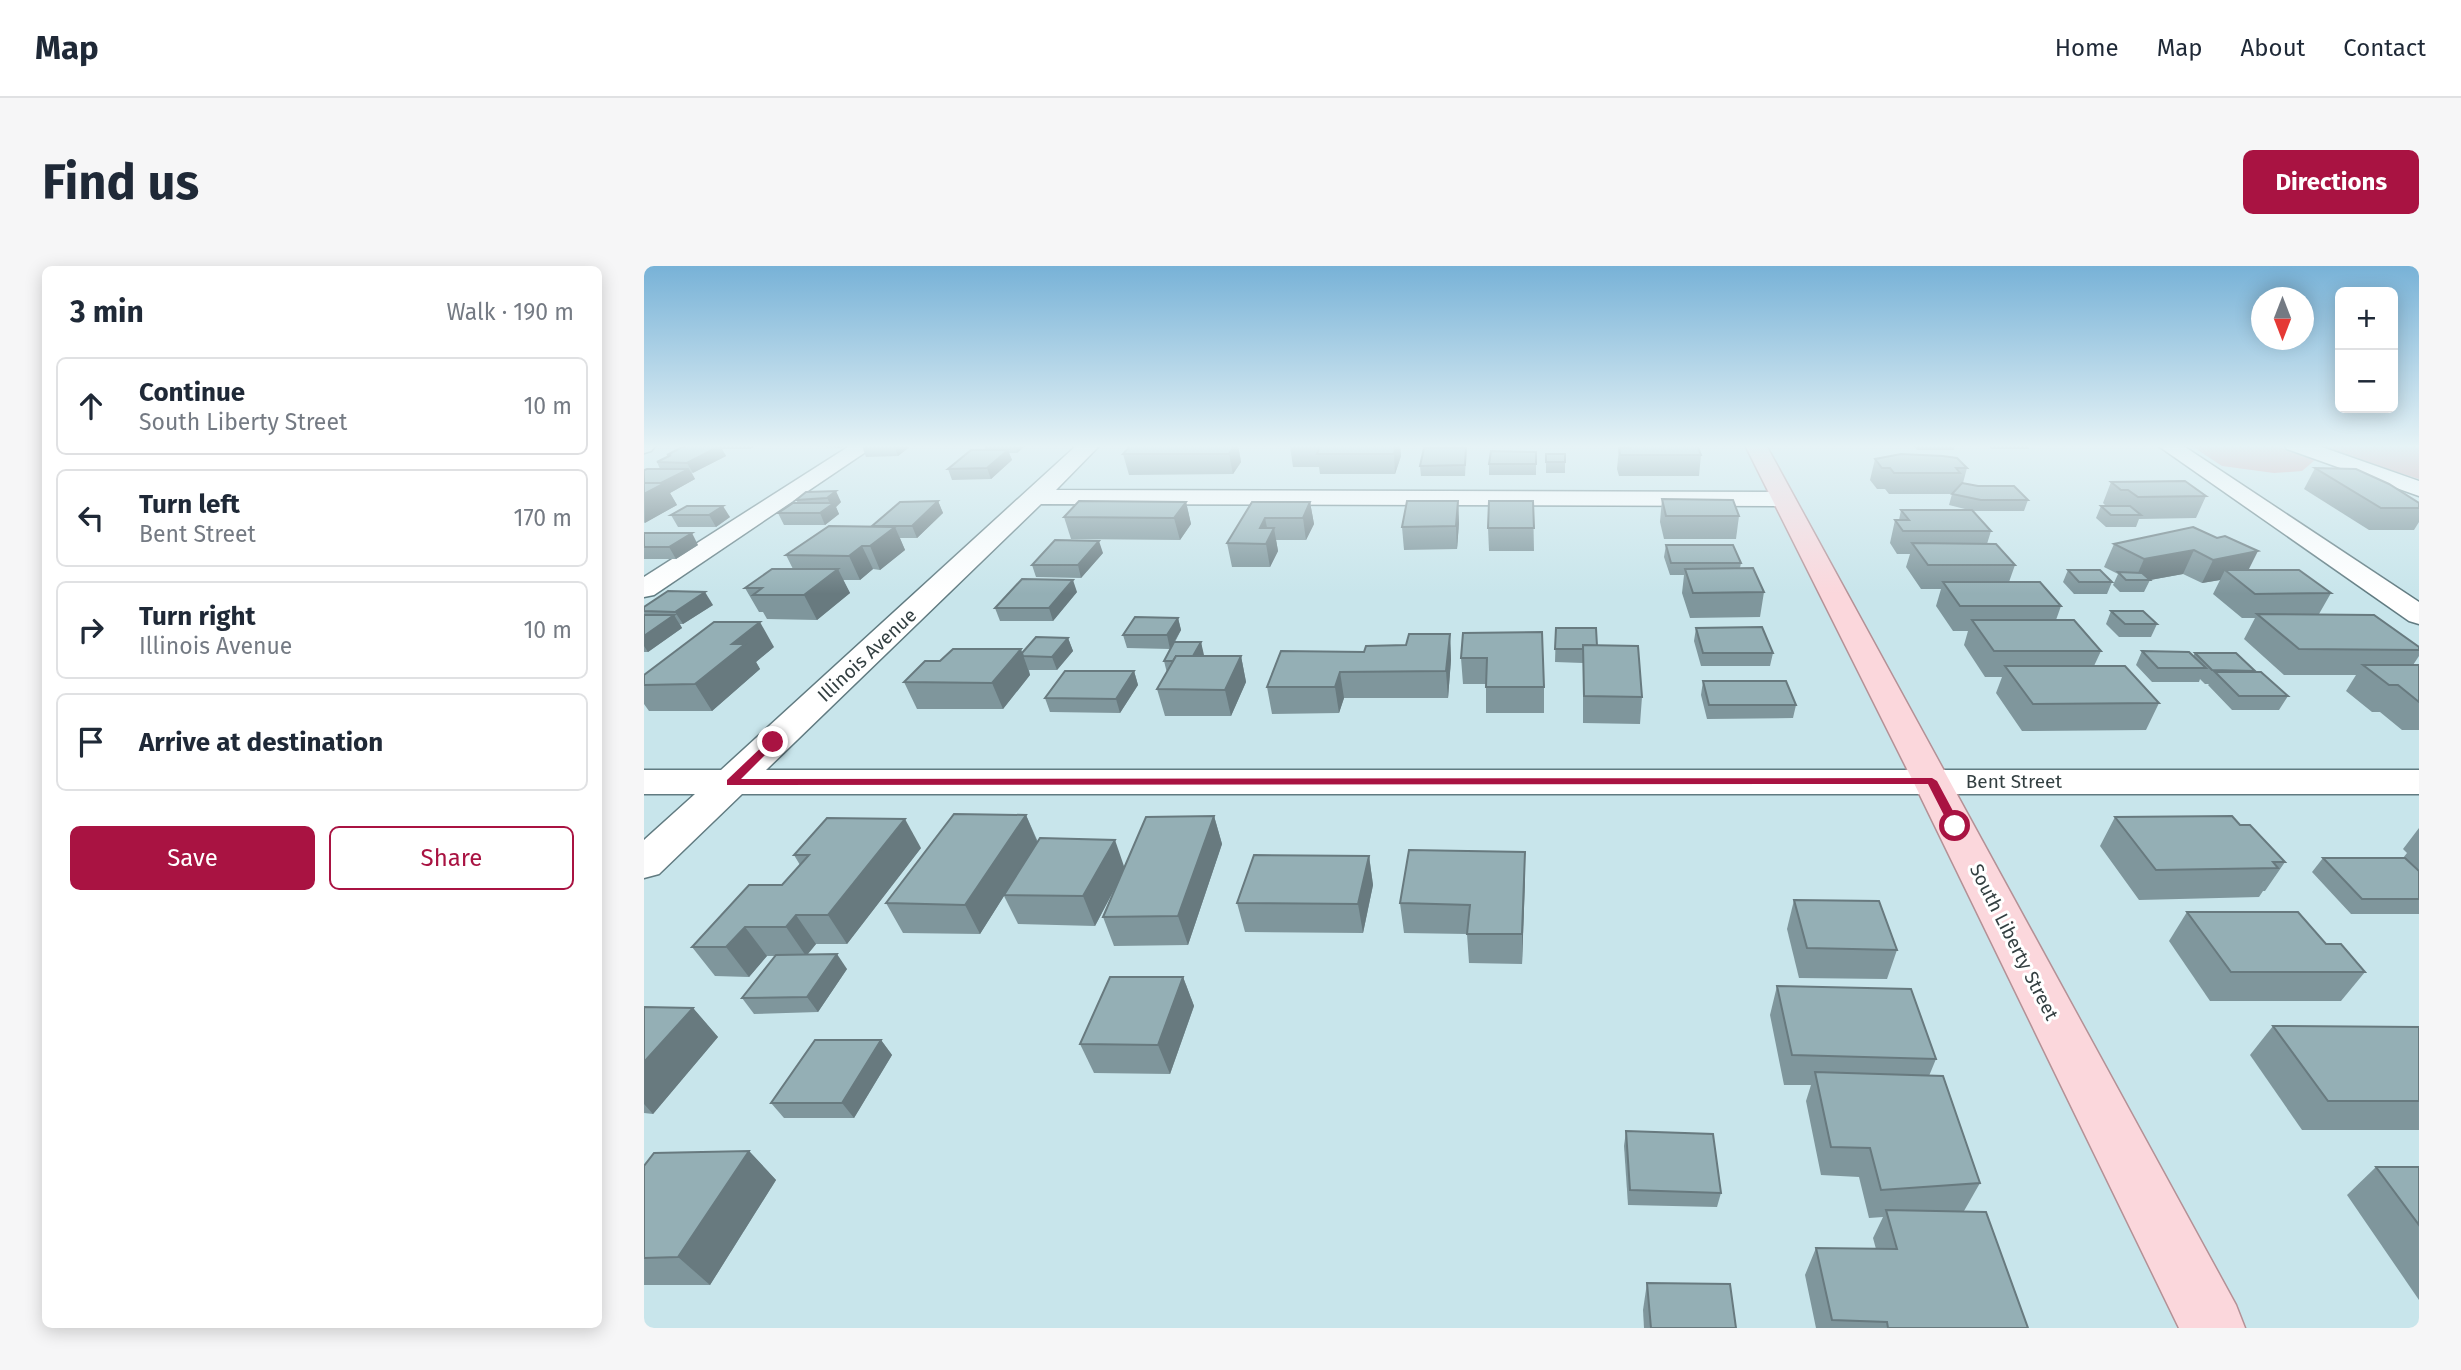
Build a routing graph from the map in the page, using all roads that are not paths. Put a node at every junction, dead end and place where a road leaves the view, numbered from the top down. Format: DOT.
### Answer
graph roads {
  1 [pos="791,495"];
  2 [pos="1039,495"];
  3 [pos="1781,495"];
  4 [pos="2239,495"];
  5 [pos="1036,497"];
  6 [pos="1783,499"];
  7 [pos="644,589"];
  8 [pos="2419,615"];
  9 [pos="1932,781"];
  10 [pos="644,782"];
  11 [pos="731,782"];
  12 [pos="2419,782"];
  13 [pos="644,864"];
  14 [pos="2213,1328"];
  1 -- 7 [label="street"];
  2 -- 5 [label="street, Illinois Avenue"];
  3 -- 6 [label="main road, South Liberty Street"];
  4 -- 8 [label="street"];
  5 -- 6 [label="street"];
  5 -- 11 [label="street, Illinois Avenue"];
  6 -- 9 [label="main road, South Liberty Street"];
  9 -- 11 [label="street, Bent Street"];
  9 -- 12 [label="street, Bent Street"];
  9 -- 14 [label="main road, South Liberty Street"];
  10 -- 11 [label="street, Bent Street"];
  11 -- 13 [label="street, Illinois Avenue"];
}
